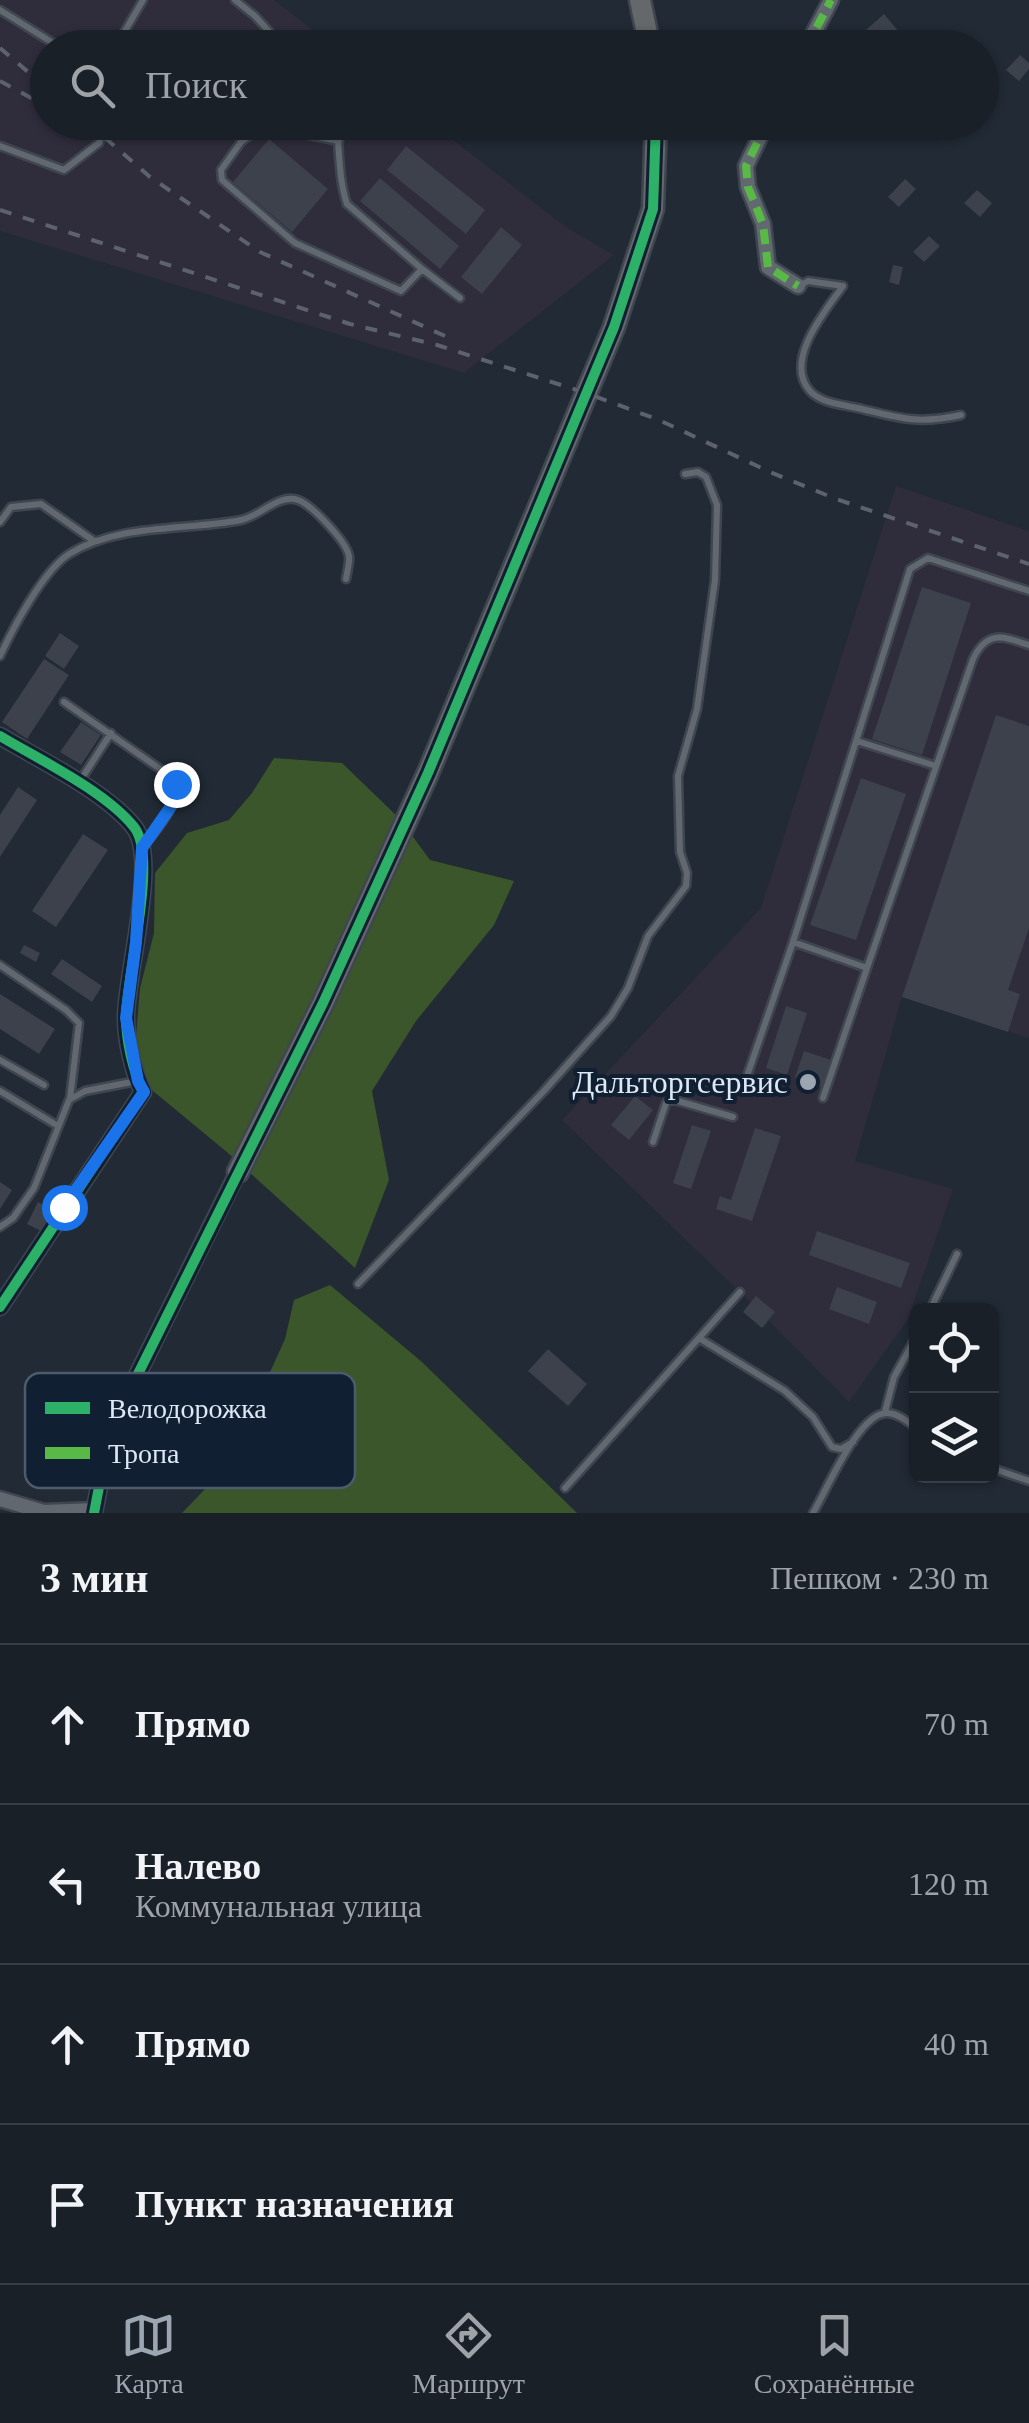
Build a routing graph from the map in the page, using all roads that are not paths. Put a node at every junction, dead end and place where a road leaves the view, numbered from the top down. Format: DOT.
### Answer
graph roads {
  1 [pos="143,0"];
  2 [pos="235,0"];
  3 [pos="640,0"];
  4 [pos="831,0"];
  5 [pos="0,10"];
  6 [pos="33,30"];
  7 [pos="126,30"];
  8 [pos="266,30"];
  9 [pos="646,30"];
  10 [pos="815,30"];
  11 [pos="100,140"];
  12 [pos="244,140"];
  13 [pos="334,140"];
  14 [pos="655,140"];
  15 [pos="758,140"];
  16 [pos="339,141"];
  17 [pos="0,146"];
  18 [pos="422,269"];
  19 [pos="798,286"];
  20 [pos="460,298"];
  21 [pos="962,415"];
  22 [pos="685,474"];
  23 [pos="0,522"];
  24 [pos="94,541"];
  25 [pos="346,579"];
  26 [pos="1029,591"];
  27 [pos="1029,645"];
  28 [pos="0,656"];
  29 [pos="64,702"];
  30 [pos="112,733"];
  31 [pos="0,736"];
  32 [pos="858,741"];
  33 [pos="936,766"];
  34 [pos="79,782"];
  35 [pos="142,848"];
  36 [pos="793,942"];
  37 [pos="0,965"];
  38 [pos="866,968"];
  39 [pos="0,1060"];
  40 [pos="747,1076"];
  41 [pos="44,1085"];
  42 [pos="141,1086"];
  43 [pos="0,1091"];
  44 [pos="822,1098"];
  45 [pos="70,1100"];
  46 [pos="733,1116"];
  47 [pos="58,1126"];
  48 [pos="653,1142"];
  49 [pos="238,1172"];
  50 [pos="0,1227"];
  51 [pos="957,1254"];
  52 [pos="358,1284"];
  53 [pos="740,1292"];
  54 [pos="933,1303"];
  55 [pos="0,1307"];
  56 [pos="699,1338"];
  57 [pos="909,1349"];
  58 [pos="138,1373"];
  59 [pos="885,1412"];
  60 [pos="909,1423"];
  61 [pos="854,1442"];
  62 [pos="999,1470"];
  63 [pos="1029,1481"];
  64 [pos="565,1488"];
  65 [pos="0,1499"];
  66 [pos="94,1511"];
  67 [pos="812,1513"];
  1 -- 7 [label="lane"];
  2 -- 8 [label="lane"];
  3 -- 9 [label="street"];
  4 -- 10 [label="street"];
  5 -- 6 [label="lane"];
  11 -- 17 [label="lane"];
  12 -- 18 [label="lane"];
  13 -- 16 [label="lane"];
  14 -- 49 [label="street"];
  15 -- 19 [label="street"];
  16 -- 18 [label="lane"];
  18 -- 20 [label="lane"];
  19 -- 21 [label="lane"];
  22 -- 52 [label="lane"];
  23 -- 24 [label="lane"];
  24 -- 25 [label="lane"];
  24 -- 28 [label="lane"];
  26 -- 32 [label="lane"];
  27 -- 33 [label="lane"];
  29 -- 30 [label="lane"];
  30 -- 34 [label="lane"];
  30 -- 35 [label="lane"];
  31 -- 34 [label="street"];
  32 -- 33 [label="lane"];
  32 -- 36 [label="lane"];
  33 -- 38 [label="lane"];
  34 -- 35 [label="street"];
  35 -- 42 [label="street"];
  36 -- 38 [label="lane"];
  36 -- 40 [label="lane"];
  37 -- 45 [label="lane"];
  38 -- 44 [label="lane"];
  39 -- 41 [label="lane"];
  42 -- 45 [label="lane"];
  42 -- 55 [label="street"];
  43 -- 47 [label="lane"];
  45 -- 47 [label="lane"];
  46 -- 48 [label="lane"];
  47 -- 50 [label="lane"];
  49 -- 58 [label="street"];
  51 -- 54 [label="lane"];
  53 -- 56 [label="lane"];
  56 -- 61 [label="lane"];
  56 -- 64 [label="lane"];
  57 -- 59 [label="lane"];
  59 -- 60 [label="lane"];
  59 -- 61 [label="lane"];
  61 -- 67 [label="lane"];
  62 -- 63 [label="lane"];
  65 -- 66 [label="street"];
}
